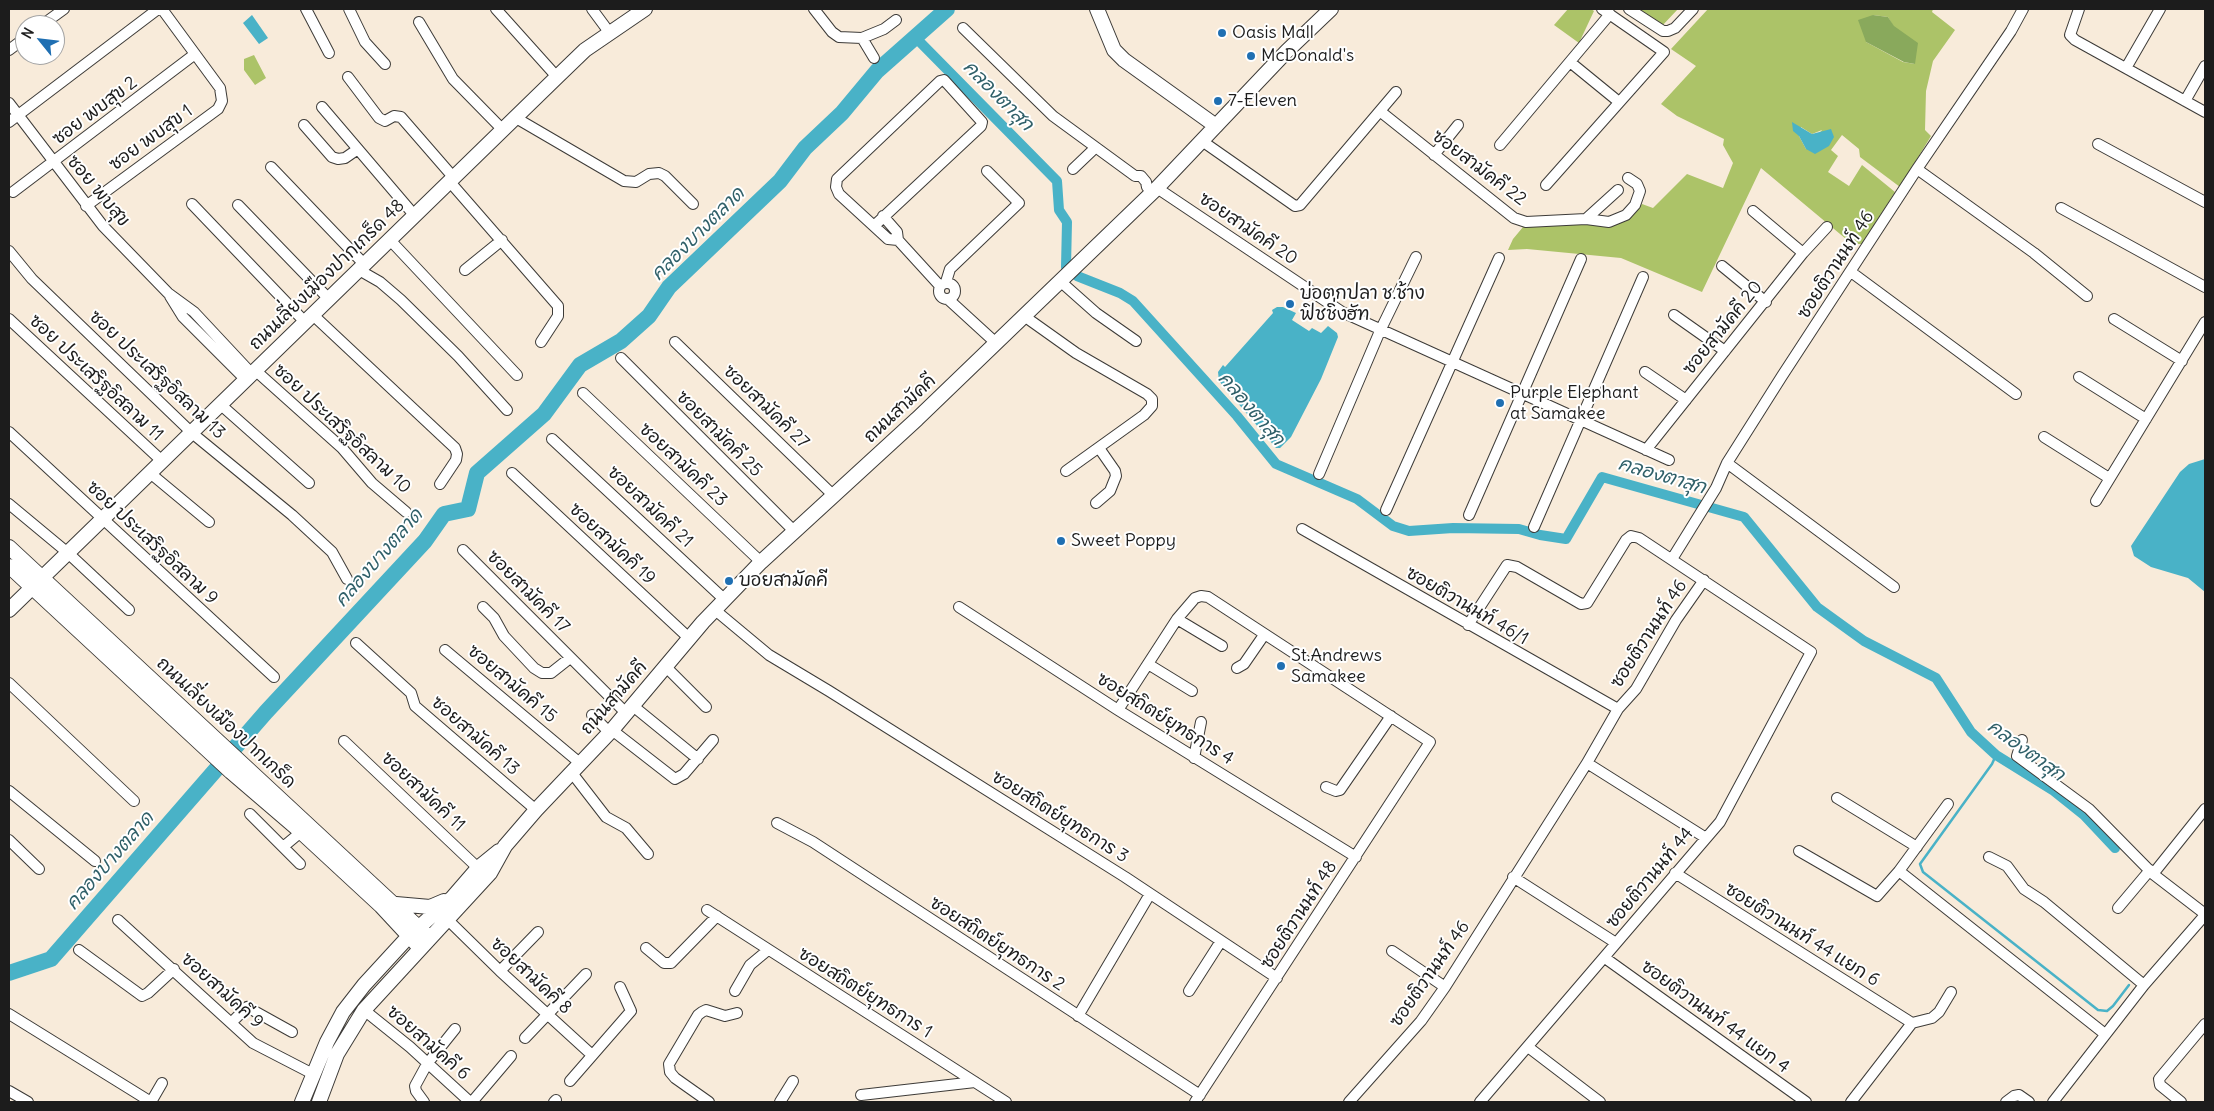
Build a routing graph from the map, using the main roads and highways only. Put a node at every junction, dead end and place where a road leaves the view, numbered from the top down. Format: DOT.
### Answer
graph roads {
  1 [pos="645,9"];
  2 [pos="1097,9"];
  3 [pos="1331,9"];
  4 [pos="1216,126"];
  5 [pos="9,547"];
  6 [pos="9,566"];
  7 [pos="38,582"];
  8 [pos="9,610"];
  9 [pos="236,768"];
  10 [pos="505,846"];
  11 [pos="452,898"];
  12 [pos="396,904"];
  13 [pos="419,926"];
  14 [pos="409,936"];
  15 [pos="430,938"];
  16 [pos="420,948"];
  17 [pos="302,1102"];
  18 [pos="319,1102"];
  1 -- 7 [label="main road, ถนนเลี่ยงเมืองปากเกร็ด 48"];
  2 -- 4 [label="main road"];
  3 -- 4 [label="main road, ถนนสามัคคี"];
  4 -- 10 [label="main road, ถนนสามัคคี"];
  5 -- 7 [label="main road, ถนนเลี่ยงเมืองปากเกร็ด"];
  6 -- 7 [label="main road, ถนนเลี่ยงเมืองปากเกร็ด"];
  7 -- 8 [label="main road, ถนนเลี่ยงเมืองปากเกร็ด 48"];
  7 -- 9 [label="main road, ถนนเลี่ยงเมืองปากเกร็ด"];
  9 -- 12 [label="main road, ถนนเลี่ยงเมืองปากเกร็ด"];
  9 -- 14 [label="main road, ถนนเลี่ยงเมืองปากเกร็ด"];
  10 -- 11 [label="main road, ถนนสามัคคี"];
  10 -- 15 [label="main road, ถนนสามัคคี"];
  11 -- 12 [label="main road"];
  11 -- 13 [label="main road, ถนนสามัคคี"];
  12 -- 13 [label="main road, ถนนเลี่ยงเมืองปากเกร็ด"];
  13 -- 14 [label="main road, ถนนสามัคคี"];
  13 -- 15 [label="main road, ถนนเลี่ยงเมืองปากเกร็ด"];
  14 -- 16 [label="main road, ถนนเลี่ยงเมืองปากเกร็ด"];
  14 -- 17 [label="main road, ถนนสามัคคี"];
  15 -- 16 [label="main road, ถนนสามัคคี"];
  16 -- 18 [label="main road, ถนนสามัคคี"];
}
